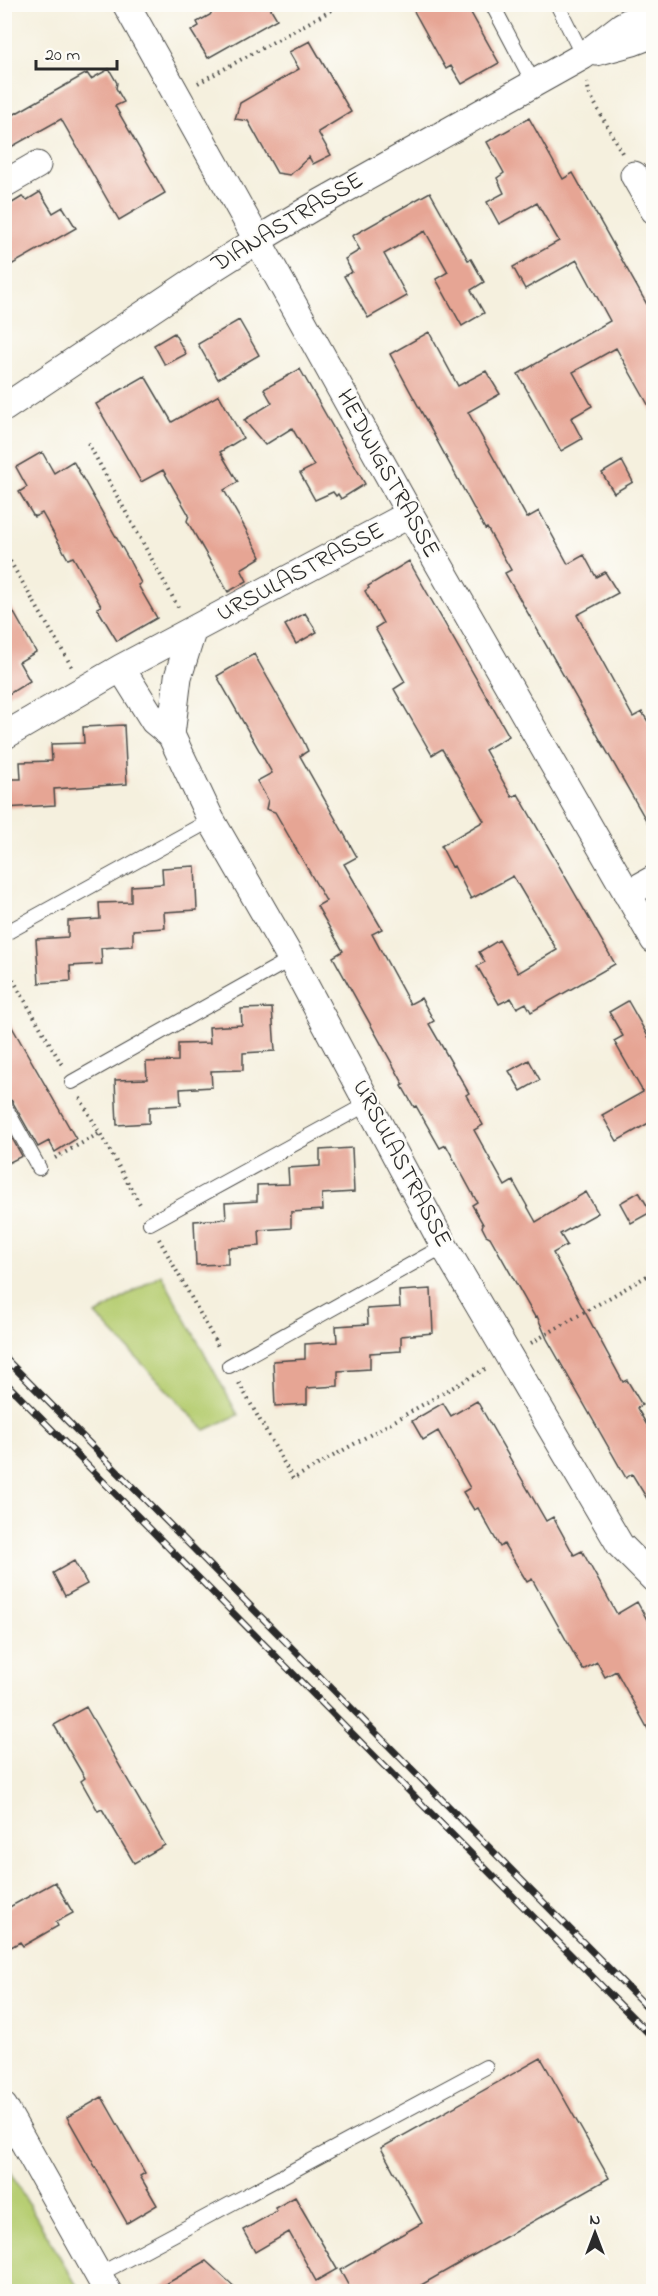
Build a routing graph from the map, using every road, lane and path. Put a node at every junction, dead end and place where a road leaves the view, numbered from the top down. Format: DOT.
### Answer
graph roads {
  1 [pos="126,4"];
  2 [pos="342,4"];
  3 [pos="492,4"];
  4 [pos="557,4"];
  5 [pos="654,8"];
  6 [pos="654,34"];
  7 [pos="584,56"];
  8 [pos="533,82"];
  9 [pos="177,94"];
  10 [pos="38,165"];
  11 [pos="634,175"];
  12 [pos="4,184"];
  13 [pos="652,202"];
  14 [pos="256,241"];
  15 [pos="4,408"];
  16 [pos="88,443"];
  17 [pos="410,514"];
  18 [pos="4,551"];
  19 [pos="192,632"];
  20 [pos="121,668"];
  21 [pos="85,690"];
  22 [pos="171,735"];
  23 [pos="4,736"];
  24 [pos="211,820"];
  25 [pos="654,879"];
  26 [pos="627,894"];
  27 [pos="4,934"];
  28 [pos="654,940"];
  29 [pos="291,958"];
  30 [pos="4,964"];
  31 [pos="72,1082"];
  32 [pos="369,1103"];
  33 [pos="4,1105"];
  34 [pos="100,1133"];
  35 [pos="39,1168"];
  36 [pos="150,1223"];
  37 [pos="444,1246"];
  38 [pos="654,1272"];
  39 [pos="509,1355"];
  40 [pos="229,1366"];
  41 [pos="654,1579"];
  42 [pos="486,2067"];
  43 [pos="4,2107"];
  44 [pos="103,2283"];
  1 -- 9 [label="street, HEDWIGSTRASSE"];
  2 -- 9 [label="path"];
  3 -- 8 [label="lane"];
  4 -- 7 [label="lane"];
  5 -- 7 [label="street, DIANASTRASSE"];
  6 -- 7 [label="street, DIANASTRASSE"];
  7 -- 8 [label="street, DIANASTRASSE"];
  7 -- 11 [label="path"];
  8 -- 14 [label="street, DIANASTRASSE"];
  9 -- 14 [label="street, HEDWIGSTRASSE"];
  10 -- 12 [label="street"];
  11 -- 13 [label="street"];
  14 -- 15 [label="street, DIANASTRASSE"];
  14 -- 17 [label="street, HEDWIGSTRASSE"];
  16 -- 19 [label="path"];
  17 -- 19 [label="street, URSULASTRASSE"];
  17 -- 26 [label="street, HEDWIGSTRASSE"];
  18 -- 21 [label="path"];
  19 -- 20 [label="street, URSULASTRASSE"];
  19 -- 22 [label="street, URSULASTRASSE"];
  20 -- 21 [label="street, URSULASTRASSE"];
  20 -- 22 [label="street, URSULASTRASSE"];
  21 -- 23 [label="street, URSULASTRASSE"];
  22 -- 24 [label="street, URSULASTRASSE"];
  24 -- 27 [label="lane"];
  24 -- 29 [label="street, URSULASTRASSE"];
  25 -- 26 [label="street"];
  26 -- 28 [label="street, HEDWIGSTRASSE"];
  29 -- 31 [label="lane"];
  29 -- 32 [label="street, URSULASTRASSE"];
  30 -- 31 [label="path"];
  31 -- 34 [label="path"];
  32 -- 36 [label="lane"];
  32 -- 37 [label="street, URSULASTRASSE"];
  33 -- 35 [label="lane"];
  34 -- 35 [label="path"];
  34 -- 36 [label="path"];
  36 -- 40 [label="path"];
  37 -- 39 [label="street, URSULASTRASSE"];
  37 -- 40 [label="lane"];
  38 -- 39 [label="path"];
  39 -- 40 [label="path"];
  39 -- 41 [label="street, URSULASTRASSE"];
  42 -- 44 [label="lane"];
  43 -- 44 [label="street"];
}
